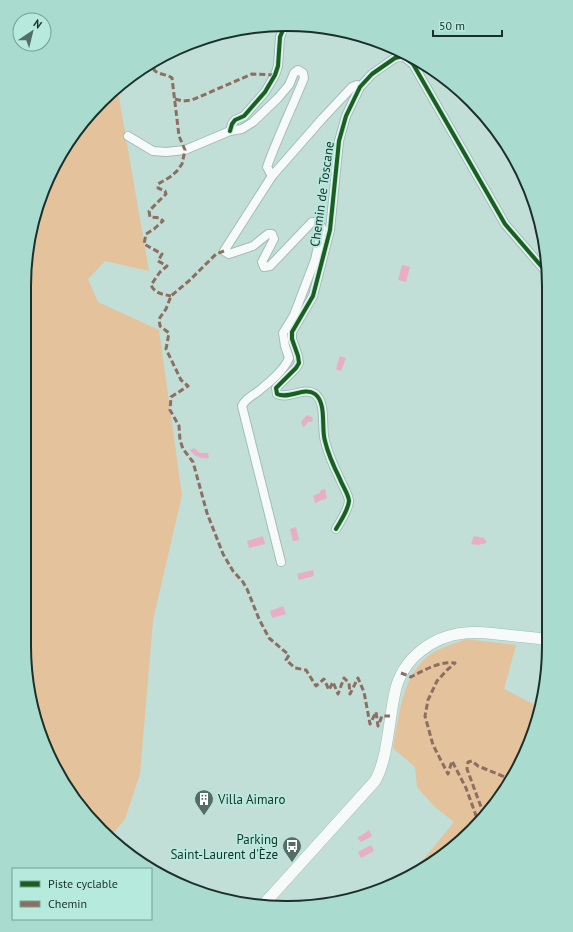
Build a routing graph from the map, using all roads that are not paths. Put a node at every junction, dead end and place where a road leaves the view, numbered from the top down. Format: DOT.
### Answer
graph roads {
  1 [pos="282,31"];
  2 [pos="400,57"];
  3 [pos="413,65"];
  4 [pos="360,87"];
  5 [pos="230,131"];
  6 [pos="128,136"];
  7 [pos="272,176"];
  8 [pos="541,265"];
  9 [pos="336,529"];
  10 [pos="281,562"];
  11 [pos="542,639"];
  12 [pos="268,900"];
  1 -- 5 [label="street"];
  2 -- 4 [label="street"];
  3 -- 8 [label="street"];
  4 -- 7 [label="street"];
  4 -- 9 [label="street, Chemin de Toscane"];
  5 -- 6 [label="street"];
  5 -- 7 [label="street"];
  7 -- 10 [label="street"];
  11 -- 12 [label="main road"];
}
